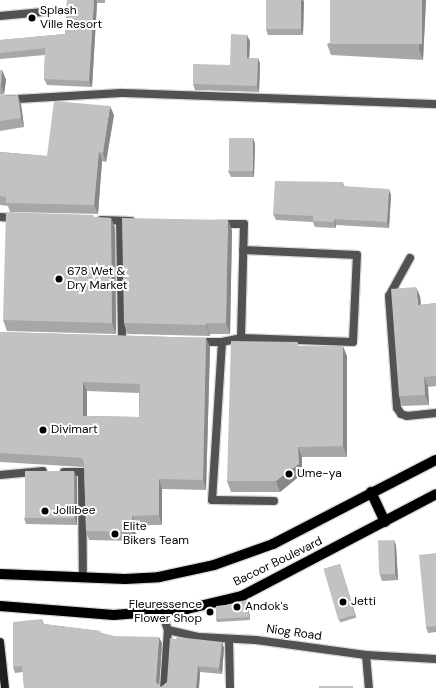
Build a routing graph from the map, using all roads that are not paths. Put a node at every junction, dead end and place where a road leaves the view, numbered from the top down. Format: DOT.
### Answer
graph roads {
  1 [pos="43,12"];
  2 [pos="0,16"];
  3 [pos="0,100"];
  4 [pos="436,104"];
  5 [pos="0,217"];
  6 [pos="24,218"];
  7 [pos="88,220"];
  8 [pos="120,221"];
  9 [pos="143,222"];
  10 [pos="213,224"];
  11 [pos="243,250"];
  12 [pos="410,258"];
  13 [pos="241,338"];
  14 [pos="122,340"];
  15 [pos="191,341"];
  16 [pos="222,342"];
  17 [pos="436,413"];
  18 [pos="436,460"];
  19 [pos="0,475"];
  20 [pos="371,492"];
  21 [pos="436,494"];
  22 [pos="274,501"];
  23 [pos="385,522"];
  24 [pos="0,574"];
  25 [pos="83,578"];
  26 [pos="0,606"];
  27 [pos="162,612"];
  28 [pos="168,630"];
  29 [pos="229,639"];
  30 [pos="0,642"];
  31 [pos="366,655"];
  32 [pos="436,659"];
  33 [pos="5,688"];
  34 [pos="164,688"];
  35 [pos="230,688"];
  36 [pos="369,688"];
  1 -- 2 [label="street"];
  3 -- 4 [label="street"];
  5 -- 6 [label="street"];
  7 -- 8 [label="street"];
  8 -- 9 [label="street"];
  8 -- 14 [label="street"];
  10 -- 11 [label="street"];
  11 -- 13 [label="street"];
  11 -- 13 [label="street"];
  12 -- 17 [label="street"];
  13 -- 16 [label="street"];
  15 -- 16 [label="street"];
  16 -- 22 [label="street"];
  18 -- 20 [label="main road, Bacoor Boulevard"];
  19 -- 25 [label="street"];
  20 -- 23 [label="main road"];
  20 -- 25 [label="main road, Bacoor Boulevard"];
  21 -- 23 [label="main road, Bacoor Boulevard"];
  23 -- 27 [label="main road, Bacoor Boulevard"];
  24 -- 25 [label="main road, Bacoor Boulevard"];
  26 -- 27 [label="main road, Bacoor Boulevard"];
  27 -- 28 [label="street"];
  28 -- 29 [label="street, Niog Road"];
  28 -- 34 [label="street"];
  29 -- 31 [label="street, Niog Road"];
  29 -- 35 [label="street"];
  30 -- 33 [label="main road"];
  31 -- 32 [label="street, Niog Road"];
  31 -- 36 [label="street"];
}
